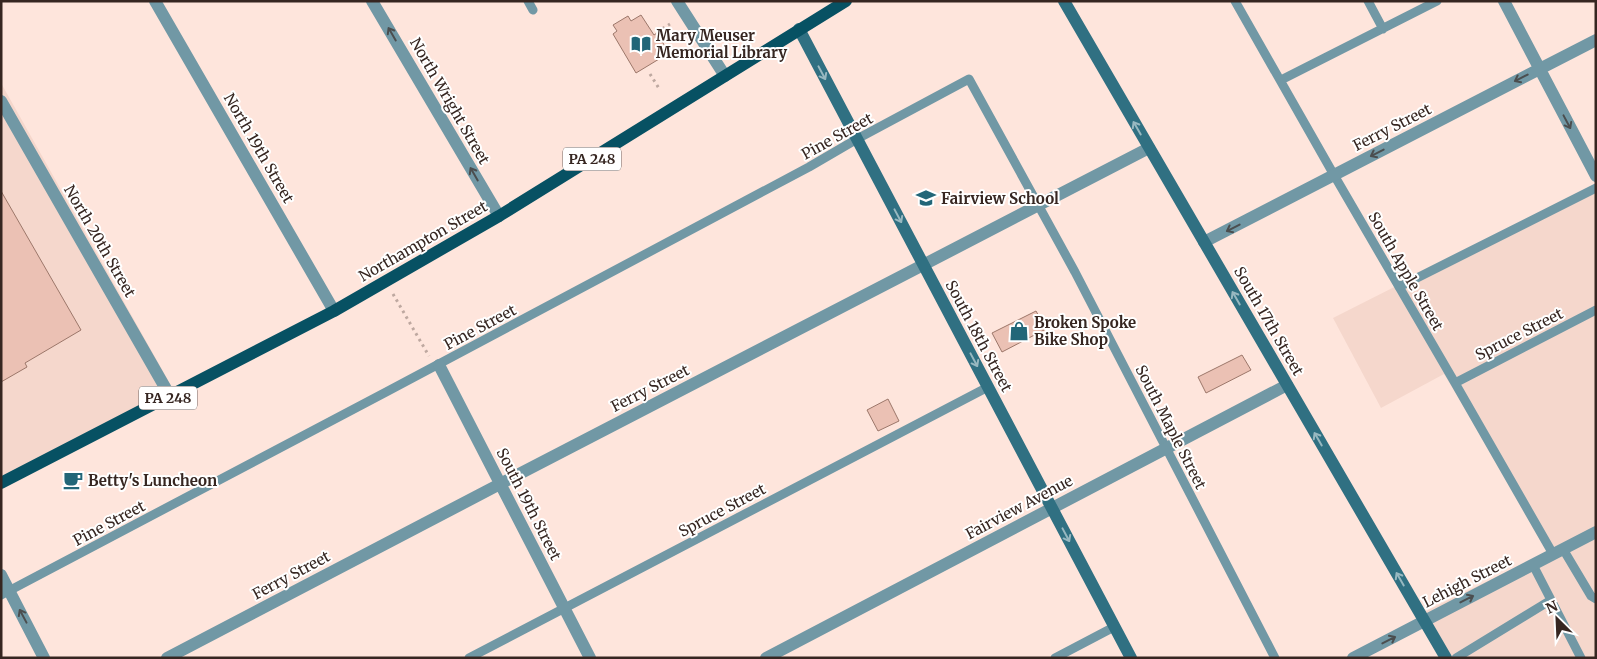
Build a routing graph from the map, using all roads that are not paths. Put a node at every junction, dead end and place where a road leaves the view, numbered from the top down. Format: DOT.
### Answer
graph roads {
  1 [pos="155,1"];
  2 [pos="372,1"];
  3 [pos="528,1"];
  4 [pos="677,1"];
  5 [pos="846,1"];
  6 [pos="1064,1"];
  7 [pos="1235,1"];
  8 [pos="1368,1"];
  9 [pos="1437,1"];
  10 [pos="1504,1"];
  11 [pos="533,10"];
  12 [pos="799,29"];
  13 [pos="1383,29"];
  14 [pos="1596,40"];
  15 [pos="1540,69"];
  16 [pos="725,76"];
  17 [pos="969,79"];
  18 [pos="1281,80"];
  19 [pos="1,101"];
  20 [pos="857,139"];
  21 [pos="1149,148"];
  22 [pos="1334,175"];
  23 [pos="1596,176"];
  24 [pos="1596,188"];
  25 [pos="1039,205"];
  26 [pos="499,216"];
  27 [pos="1204,242"];
  28 [pos="923,265"];
  29 [pos="1399,287"];
  30 [pos="1596,310"];
  31 [pos="334,312"];
  32 [pos="438,365"];
  33 [pos="1455,383"];
  34 [pos="1287,385"];
  35 [pos="988,387"];
  36 [pos="170,396"];
  37 [pos="1166,449"];
  38 [pos="1,483"];
  39 [pos="500,484"];
  40 [pos="1052,508"];
  41 [pos="1596,532"];
  42 [pos="1558,552"];
  43 [pos="1533,565"];
  44 [pos="1,575"];
  45 [pos="5,592"];
  46 [pos="1596,599"];
  47 [pos="1551,600"];
  48 [pos="564,608"];
  49 [pos="1424,622"];
  50 [pos="1114,627"];
  51 [pos="44,658"];
  52 [pos="167,658"];
  53 [pos="469,658"];
  54 [pos="590,658"];
  55 [pos="766,658"];
  56 [pos="1055,658"];
  57 [pos="1131,658"];
  58 [pos="1275,658"];
  59 [pos="1354,658"];
  60 [pos="1446,658"];
  61 [pos="1456,658"];
  62 [pos="1581,658"];
  1 -- 31 [label="street, North 19th Street"];
  26 -- 2 [label="street, North Wright Street, one-way"];
  3 -- 11 [label="lane"];
  4 -- 16 [label="street"];
  5 -- 12 [label="main road, Northampton Street / PA 248"];
  21 -- 6 [label="street, South 17th Street, one-way"];
  7 -- 18 [label="lane, South Apple Street"];
  8 -- 13 [label="lane"];
  9 -- 13 [label="lane"];
  10 -- 15 [label="street"];
  12 -- 16 [label="main road, Northampton Street / PA 248"];
  12 -- 20 [label="street, South 18th Street, one-way"];
  13 -- 18 [label="lane"];
  14 -- 15 [label="street, Ferry Street"];
  15 -- 22 [label="street, Ferry Street, one-way"];
  15 -- 23 [label="street, one-way"];
  16 -- 26 [label="main road, Northampton Street / PA 248"];
  17 -- 20 [label="lane, Pine Street"];
  17 -- 25 [label="lane, South Maple Street"];
  18 -- 22 [label="lane, South Apple Street"];
  19 -- 36 [label="street, North 20th Street"];
  20 -- 28 [label="street, South 18th Street, one-way"];
  20 -- 32 [label="lane, Pine Street"];
  21 -- 25 [label="street, Ferry Street"];
  21 -- 27 [label="street, South 17th Street"];
  22 -- 27 [label="street, Ferry Street, one-way"];
  22 -- 29 [label="lane, South Apple Street"];
  24 -- 29 [label="lane"];
  25 -- 28 [label="street, Ferry Street"];
  25 -- 37 [label="lane, South Maple Street"];
  26 -- 31 [label="main road, Northampton Street / PA 248"];
  34 -- 27 [label="street, South 17th Street, one-way"];
  28 -- 35 [label="street, South 18th Street, one-way"];
  28 -- 39 [label="street, Ferry Street"];
  29 -- 33 [label="lane, South Apple Street"];
  30 -- 33 [label="lane, Spruce Street"];
  31 -- 36 [label="main road, Northampton Street / PA 248"];
  32 -- 39 [label="street, South 19th Street"];
  32 -- 45 [label="lane, Pine Street"];
  33 -- 42 [label="lane, South Apple Street"];
  34 -- 37 [label="street, Fairview Avenue"];
  49 -- 34 [label="street, South 17th Street, one-way"];
  35 -- 40 [label="street, South 18th Street"];
  35 -- 48 [label="lane, Spruce Street"];
  36 -- 38 [label="main road, Northampton Street / PA 248"];
  37 -- 40 [label="street, Fairview Avenue"];
  37 -- 58 [label="lane, South Maple Street"];
  39 -- 48 [label="street, South 19th Street"];
  39 -- 52 [label="street, Ferry Street"];
  40 -- 50 [label="street, South 18th Street, one-way"];
  40 -- 55 [label="street, Fairview Avenue"];
  41 -- 42 [label="street, Lehigh Street"];
  42 -- 43 [label="street, Lehigh Street"];
  42 -- 46 [label="lane, South Apple Street"];
  43 -- 47 [label="lane"];
  49 -- 43 [label="street, Lehigh Street, one-way"];
  44 -- 45 [label="street"];
  51 -- 45 [label="street, one-way"];
  47 -- 61 [label="lane"];
  47 -- 62 [label="lane"];
  48 -- 53 [label="lane, Spruce Street"];
  48 -- 54 [label="street, South 19th Street"];
  59 -- 49 [label="street, Lehigh Street, one-way"];
  49 -- 60 [label="street, South 17th Street"];
  50 -- 56 [label="lane"];
  50 -- 57 [label="street, South 18th Street"];
}
